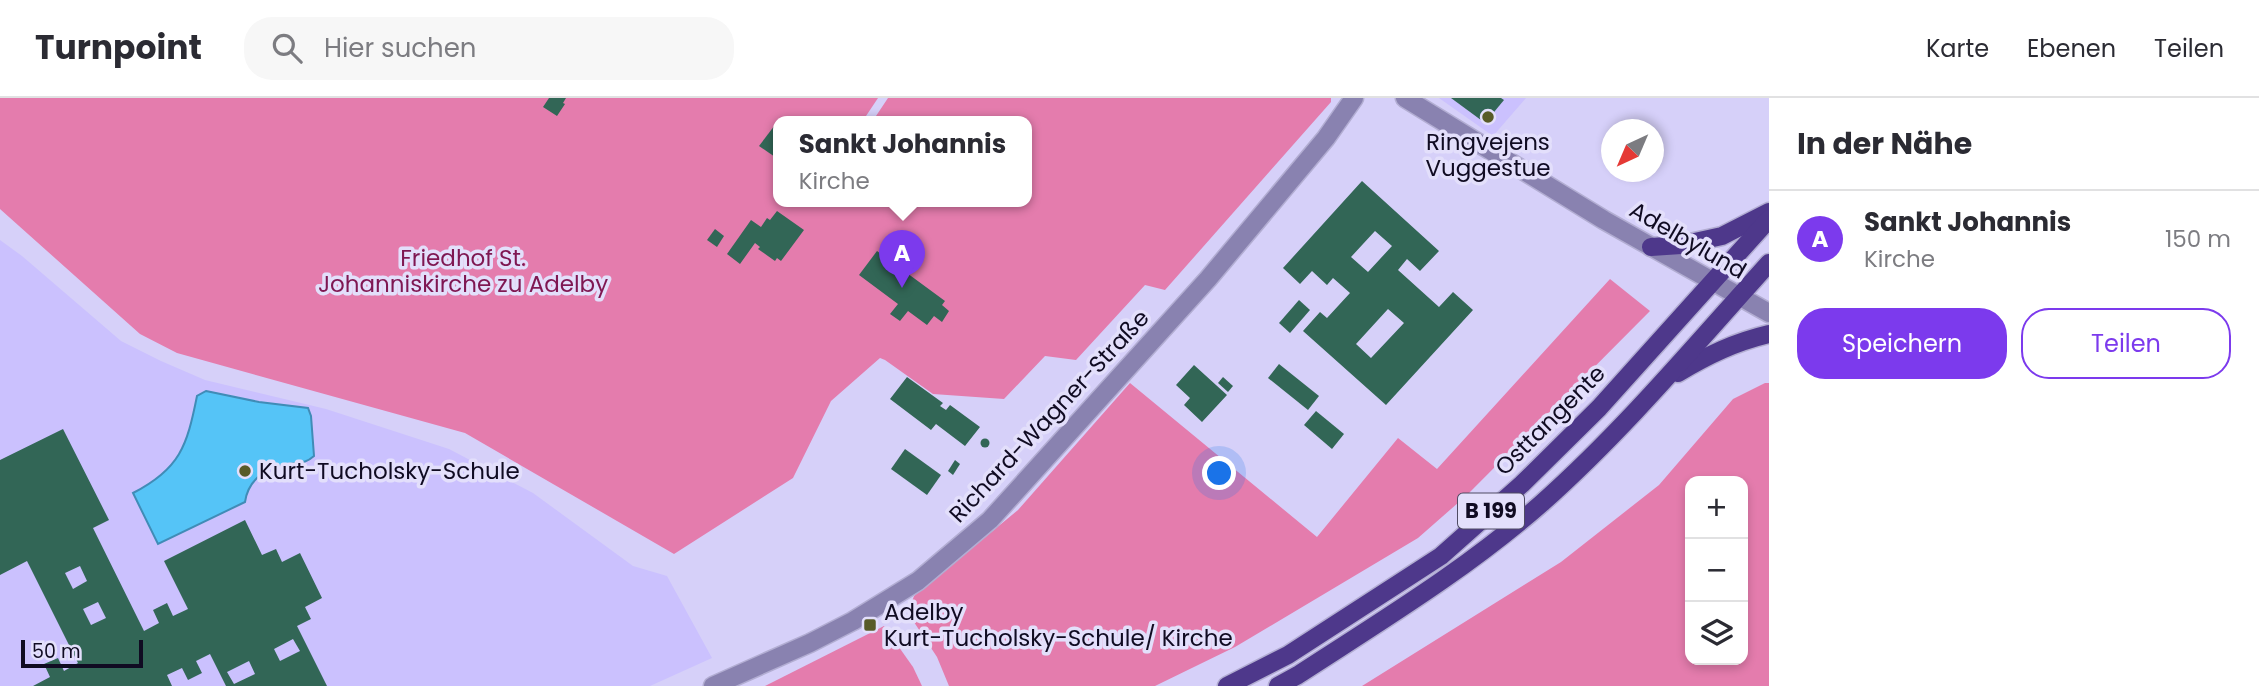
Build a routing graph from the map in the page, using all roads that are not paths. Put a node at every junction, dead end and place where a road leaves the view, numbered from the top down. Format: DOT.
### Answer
graph roads {
  1 [pos="1354,98"];
  2 [pos="1405,98"];
  3 [pos="1769,212"];
  4 [pos="1769,219"];
  5 [pos="1651,247"];
  6 [pos="1769,263"];
  7 [pos="1712,283"];
  8 [pos="1739,297"];
  9 [pos="1769,313"];
  10 [pos="1769,334"];
  11 [pos="1661,384"];
  12 [pos="713,686"];
  13 [pos="1227,686"];
  14 [pos="1278,686"];
  1 -- 12 [label="street, Richard-Wagner-Straße"];
  2 -- 5 [label="street, Adelbylund"];
  3 -- 5 [label="main road"];
  4 -- 7 [label="main road, Osttangente / B 199"];
  5 -- 7 [label="street, Adelbylund"];
  6 -- 8 [label="main road, B 199"];
  7 -- 8 [label="street, Adelbylund"];
  7 -- 13 [label="main road, Osttangente / B 199"];
  8 -- 9 [label="street, Adelbylund"];
  8 -- 11 [label="main road, B 199"];
  10 -- 11 [label="main road"];
  11 -- 14 [label="main road, B 199"];
}
